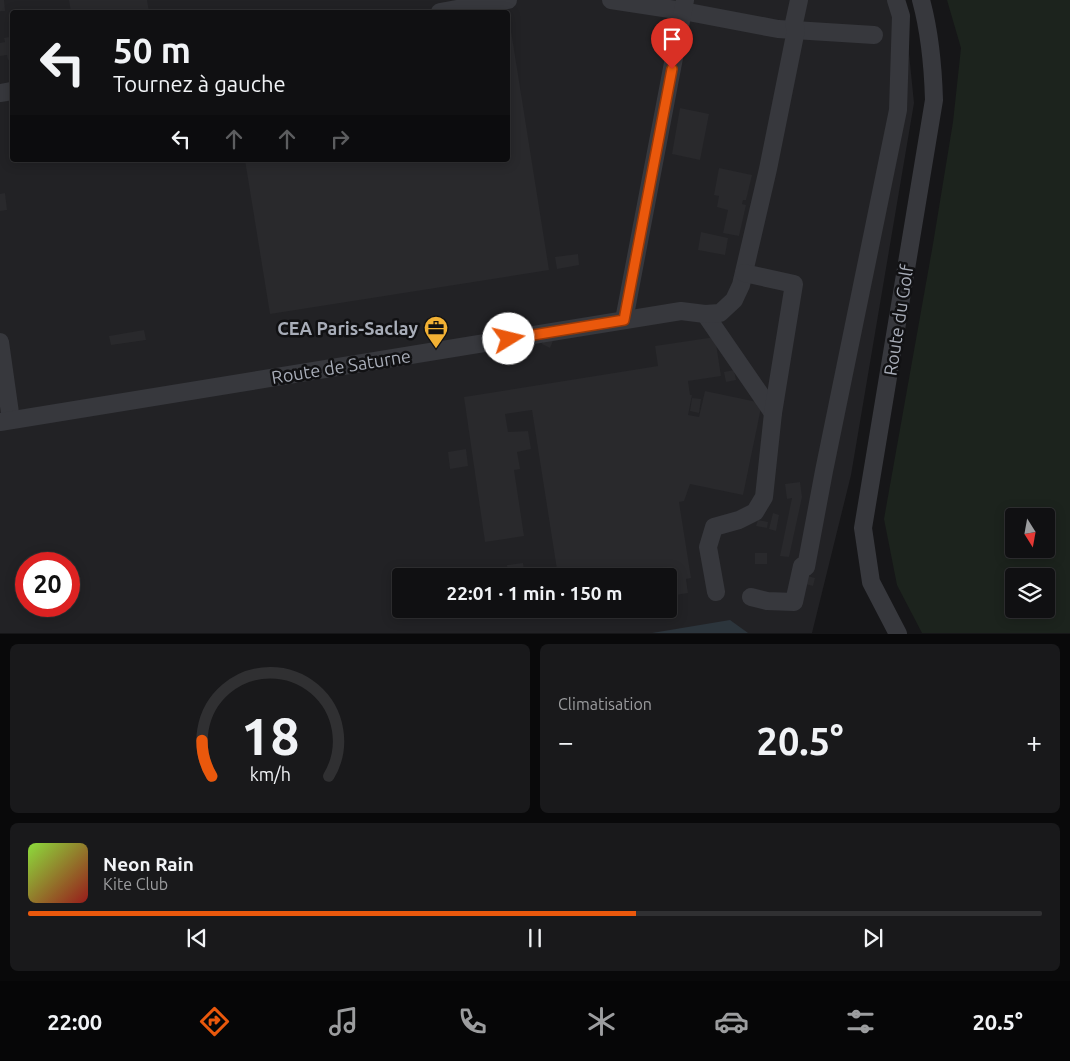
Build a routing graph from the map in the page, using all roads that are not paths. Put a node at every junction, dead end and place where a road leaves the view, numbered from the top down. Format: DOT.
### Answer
graph roads {
  1 [pos="508,0"];
  2 [pos="611,0"];
  3 [pos="799,0"];
  4 [pos="896,0"];
  5 [pos="921,0"];
  6 [pos="684,5"];
  7 [pos="451,10"];
  8 [pos="796,30"];
  9 [pos="874,35"];
  10 [pos="744,273"];
  11 [pos="705,314"];
  12 [pos="624,320"];
  13 [pos="0,342"];
  14 [pos="773,413"];
  15 [pos="6,421"];
  16 [pos="716,592"];
  17 [pos="751,597"];
  18 [pos="898,634"];
  1 -- 7 [label="street"];
  2 -- 6 [label="street"];
  3 -- 8 [label="street"];
  4 -- 17 [label="street"];
  5 -- 18 [label="street, Route du Golf"];
  6 -- 8 [label="street"];
  6 -- 12 [label="street"];
  8 -- 9 [label="street"];
  8 -- 10 [label="street"];
  10 -- 11 [label="street"];
  10 -- 14 [label="street"];
  11 -- 12 [label="street, Route de Saturne"];
  11 -- 14 [label="street"];
  12 -- 15 [label="street, Route de Saturne"];
  13 -- 15 [label="street"];
  14 -- 16 [label="street"];
}
